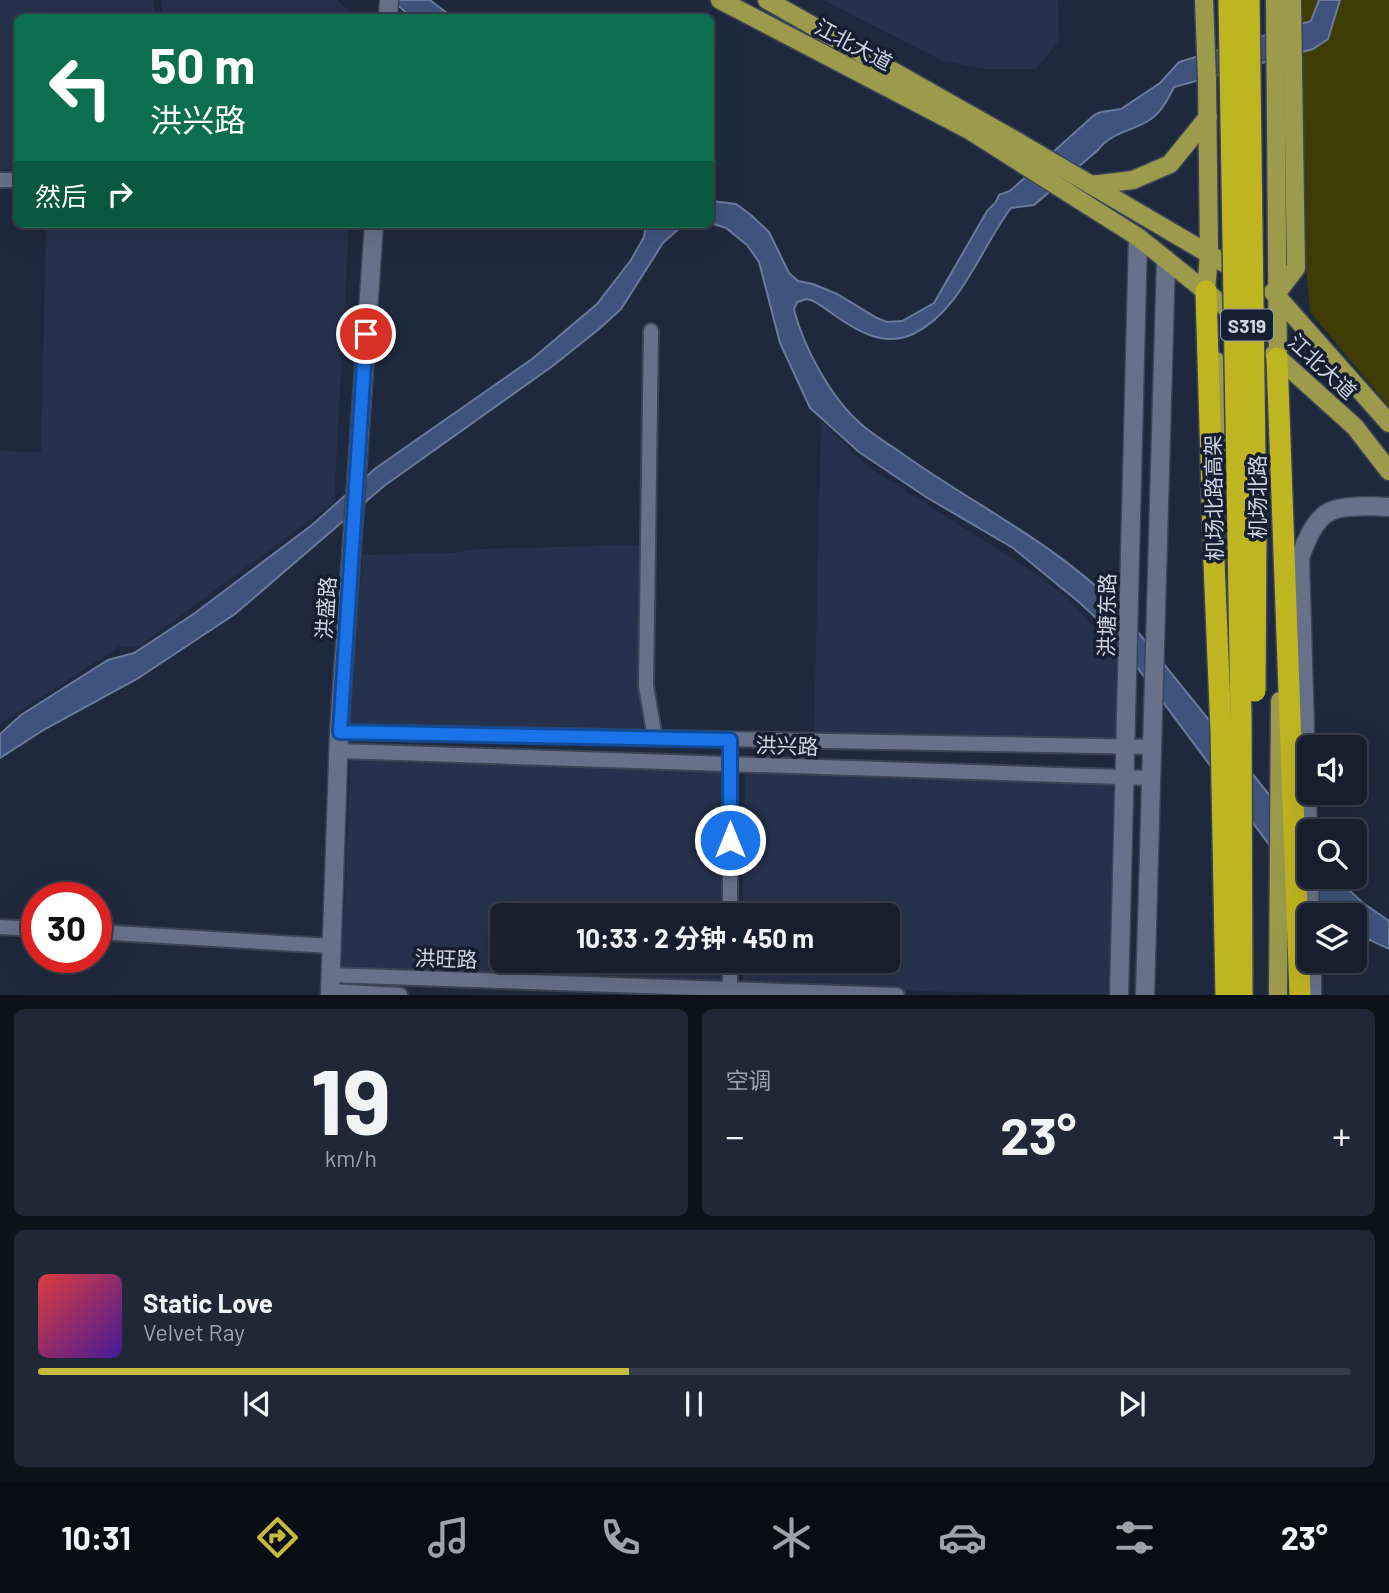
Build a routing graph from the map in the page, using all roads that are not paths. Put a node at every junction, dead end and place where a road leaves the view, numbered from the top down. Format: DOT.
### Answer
graph roads {
  1 [pos="720,0"];
  2 [pos="1229,0"];
  3 [pos="1249,0"];
  4 [pos="1275,0"];
  5 [pos="1292,0"];
  6 [pos="771,1"];
  7 [pos="1204,9"];
  8 [pos="1208,117"];
  9 [pos="1007,145"];
  10 [pos="1090,184"];
  11 [pos="374,228"];
  12 [pos="1139,237"];
  13 [pos="1209,254"];
  14 [pos="1166,259"];
  15 [pos="1206,291"];
  16 [pos="1276,294"];
  17 [pos="651,331"];
  18 [pos="1278,358"];
  19 [pos="1389,423"];
  20 [pos="1389,471"];
  21 [pos="1389,507"];
  22 [pos="340,732"];
  23 [pos="655,738"];
  24 [pos="730,740"];
  25 [pos="1126,747"];
  26 [pos="1151,747"];
  27 [pos="338,751"];
  28 [pos="730,764"];
  29 [pos="1125,777"];
  30 [pos="1150,778"];
  31 [pos="1308,819"];
  32 [pos="730,903"];
  33 [pos="0,927"];
  34 [pos="21,928"];
  35 [pos="112,933"];
  36 [pos="331,946"];
  37 [pos="730,973"];
  38 [pos="1311,973"];
  39 [pos="330,987"];
  40 [pos="730,992"];
  41 [pos="400,995"];
  42 [pos="897,995"];
  43 [pos="1119,995"];
  44 [pos="1144,995"];
  45 [pos="1223,995"];
  46 [pos="1242,995"];
  47 [pos="1253,995"];
  48 [pos="1278,995"];
  49 [pos="1300,995"];
  50 [pos="1312,995"];
  1 -- 9 [label="main road, 江北大道"];
  2 -- 46 [label="highway, 机场北路高架, bridge"];
  3 -- 47 [label="highway, 机场北路高架, bridge"];
  4 -- 16 [label="main road, 机场北路"];
  5 -- 16 [label="main road"];
  6 -- 9 [label="main road, 江北大道"];
  7 -- 8 [label="main road"];
  8 -- 10 [label="main road"];
  8 -- 13 [label="main road"];
  9 -- 10 [label="main road, 江北大道"];
  9 -- 12 [label="main road, 江北大道 / S319"];
  10 -- 13 [label="main road, 江北大道 / S319"];
  11 -- 22 [label="main road, 洪盛路"];
  12 -- 14 [label="main road, 江北大道 / S319"];
  12 -- 25 [label="main road, 洪塘东路"];
  13 -- 15 [label="main road, 机场北路"];
  13 -- 16 [label="main road, 江北大道 / S319"];
  14 -- 15 [label="main road, 江北大道 / S319"];
  14 -- 26 [label="main road"];
  15 -- 18 [label="main road, 江北大道 / S319"];
  15 -- 45 [label="highway, bridge"];
  15 -- 45 [label="main road, 机场北路, bridge"];
  16 -- 18 [label="main road, 机场北路"];
  16 -- 19 [label="main road, 江北大道 / S319"];
  17 -- 23 [label="street"];
  18 -- 20 [label="main road, 江北大道 / S319"];
  18 -- 48 [label="main road, 机场北路"];
  18 -- 49 [label="highway"];
  21 -- 31 [label="main road"];
  22 -- 23 [label="street, 洪兴路"];
  22 -- 27 [label="main road, 洪盛路"];
  23 -- 24 [label="street, 洪兴路"];
  24 -- 25 [label="street, 洪兴路"];
  24 -- 28 [label="street"];
  25 -- 26 [label="street, 洪兴路"];
  25 -- 29 [label="main road, 洪塘东路"];
  26 -- 30 [label="main road"];
  27 -- 28 [label="street, 洪兴路"];
  27 -- 36 [label="main road, 洪盛路"];
  28 -- 29 [label="street, 洪兴路"];
  28 -- 32 [label="street"];
  29 -- 30 [label="street, 洪兴路"];
  29 -- 43 [label="main road, 洪塘东路"];
  30 -- 44 [label="main road"];
  33 -- 34 [label="street"];
  35 -- 36 [label="street"];
  36 -- 39 [label="main road, 洪盛路"];
  37 -- 40 [label="street"];
  38 -- 50 [label="main road"];
  39 -- 40 [label="street, 洪旺路"];
  39 -- 41 [label="street, 洪旺路"];
  40 -- 42 [label="street, 洪旺路"];
}
